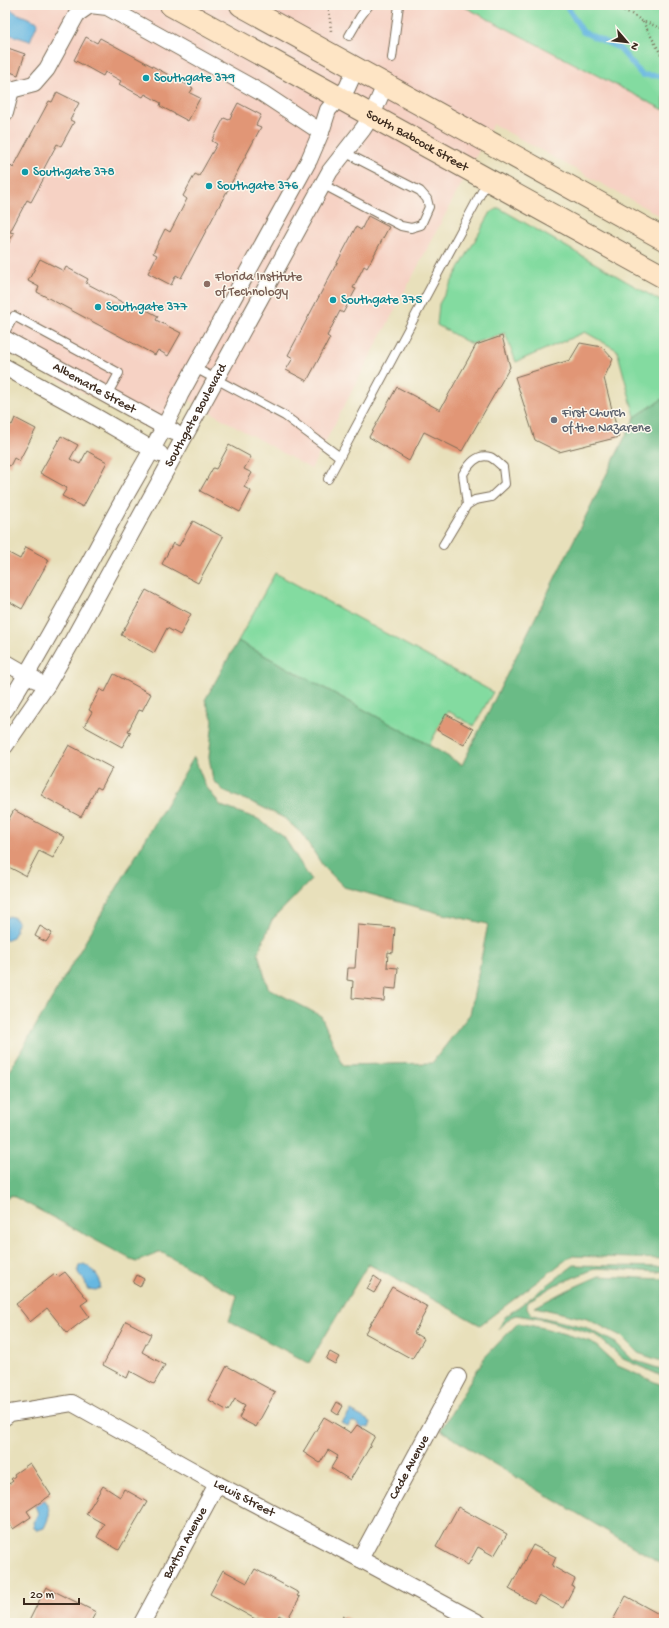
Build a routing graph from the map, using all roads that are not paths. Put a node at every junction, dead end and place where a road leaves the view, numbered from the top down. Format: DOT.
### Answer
graph roads {
  1 [pos="171,5"];
  2 [pos="241,5"];
  3 [pos="370,5"];
  4 [pos="399,5"];
  5 [pos="348,36"];
  6 [pos="392,58"];
  7 [pos="356,68"];
  8 [pos="385,85"];
  9 [pos="8,88"];
  10 [pos="340,97"];
  11 [pos="5,113"];
  12 [pos="372,115"];
  13 [pos="322,132"];
  14 [pos="344,152"];
  15 [pos="488,180"];
  16 [pos="322,184"];
  17 [pos="664,239"];
  18 [pos="664,277"];
  19 [pos="5,332"];
  20 [pos="5,339"];
  21 [pos="5,367"];
  22 [pos="194,368"];
  23 [pos="215,380"];
  24 [pos="107,395"];
  25 [pos="96,417"];
  26 [pos="166,427"];
  27 [pos="184,437"];
  28 [pos="152,450"];
  29 [pos="340,457"];
  30 [pos="171,460"];
  31 [pos="328,479"];
  32 [pos="467,505"];
  33 [pos="443,545"];
  34 [pos="5,662"];
  35 [pos="27,674"];
  36 [pos="46,685"];
  37 [pos="5,710"];
  38 [pos="5,746"];
  39 [pos="458,1377"];
  40 [pos="7,1412"];
  41 [pos="217,1484"];
  42 [pos="360,1559"];
  43 [pos="461,1619"];
  44 [pos="142,1623"];
  45 [pos="479,1623"];
  1 -- 10 [label="main road, South Babcock Street"];
  2 -- 7 [label="main road"];
  3 -- 5 [label="lane"];
  4 -- 6 [label="lane"];
  7 -- 8 [label="main road"];
  7 -- 10 [label="street, Southgate Boulevard"];
  8 -- 12 [label="street, Southgate Boulevard"];
  8 -- 17 [label="main road"];
  9 -- 11 [label="street"];
  9 -- 13 [label="street"];
  10 -- 12 [label="main road, South Babcock Street"];
  10 -- 13 [label="street, Southgate Boulevard"];
  12 -- 14 [label="street, Southgate Boulevard"];
  12 -- 15 [label="main road, South Babcock Street"];
  13 -- 22 [label="street, Southgate Boulevard"];
  14 -- 16 [label="street, Southgate Boulevard"];
  14 -- 16 [label="lane"];
  15 -- 18 [label="main road, South Babcock Street"];
  15 -- 29 [label="lane"];
  16 -- 23 [label="street, Southgate Boulevard"];
  19 -- 24 [label="lane"];
  20 -- 24 [label="street, Albemarle Street"];
  21 -- 25 [label="street, Albemarle Street"];
  22 -- 23 [label="lane"];
  22 -- 26 [label="street, Southgate Boulevard"];
  23 -- 27 [label="street, Southgate Boulevard"];
  23 -- 29 [label="lane"];
  24 -- 25 [label="street"];
  24 -- 26 [label="street, Albemarle Street"];
  25 -- 28 [label="street, Albemarle Street"];
  26 -- 27 [label="street, Albemarle Street"];
  26 -- 28 [label="street, Southgate Boulevard"];
  27 -- 30 [label="street, Southgate Boulevard"];
  28 -- 30 [label="street, Albemarle Street"];
  28 -- 35 [label="street, Southgate Boulevard"];
  29 -- 31 [label="lane"];
  30 -- 36 [label="street, Southgate Boulevard"];
  32 -- 32 [label="lane"];
  32 -- 33 [label="lane"];
  34 -- 35 [label="street"];
  35 -- 36 [label="street"];
  35 -- 37 [label="street, Southgate Boulevard"];
  36 -- 38 [label="street, Southgate Boulevard"];
  39 -- 42 [label="street, Cade Avenue"];
  40 -- 41 [label="street, Lewis Street"];
  41 -- 42 [label="street, Lewis Street"];
  41 -- 44 [label="street, Barton Avenue"];
  42 -- 43 [label="street, Lewis Street"];
  43 -- 45 [label="street, Lewis Street"];
}
